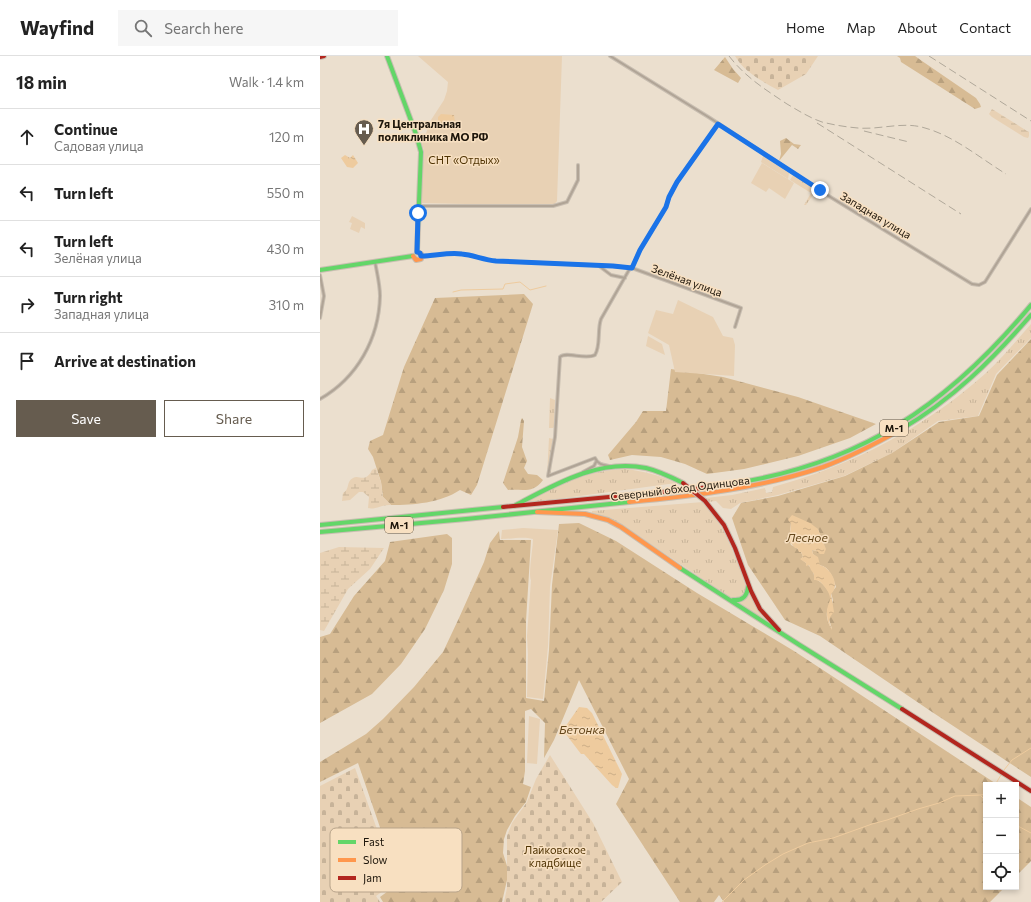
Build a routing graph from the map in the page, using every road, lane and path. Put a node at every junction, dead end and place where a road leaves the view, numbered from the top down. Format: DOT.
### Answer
graph roads {
  1 [pos="324,56"];
  2 [pos="387,56"];
  3 [pos="610,56"];
  4 [pos="320,57"];
  5 [pos="718,124"];
  6 [pos="578,165"];
  7 [pos="419,206"];
  8 [pos="1031,209"];
  9 [pos="417,252"];
  10 [pos="413,256"];
  11 [pos="421,256"];
  12 [pos="375,262"];
  13 [pos="596,265"];
  14 [pos="632,268"];
  15 [pos="320,270"];
  16 [pos="320,275"];
  17 [pos="624,278"];
  18 [pos="1031,305"];
  19 [pos="1031,315"];
  20 [pos="320,318"];
  21 [pos="735,327"];
  22 [pos="320,399"];
  23 [pos="596,462"];
  24 [pos="621,467"];
  25 [pos="583,472"];
  26 [pos="512,507"];
  27 [pos="525,512"];
  28 [pos="320,525"];
  29 [pos="320,532"];
  30 [pos="748,583"];
  31 [pos="727,598"];
  32 [pos="798,644"];
  33 [pos="1031,791"];
  1 -- 4 [label="main road"];
  2 -- 7 [label="main road"];
  3 -- 5 [label="street, Западная улица"];
  5 -- 8 [label="street, Западная улица"];
  5 -- 14 [label="street"];
  6 -- 7 [label="street"];
  7 -- 9 [label="main road"];
  9 -- 10 [label="main road"];
  9 -- 11 [label="main road"];
  10 -- 11 [label="main road"];
  10 -- 12 [label="main road"];
  11 -- 13 [label="street"];
  12 -- 15 [label="main road"];
  12 -- 22 [label="street"];
  13 -- 14 [label="street"];
  13 -- 17 [label="street"];
  14 -- 17 [label="street"];
  14 -- 21 [label="street, Зелёная улица"];
  16 -- 20 [label="street"];
  17 -- 23 [label="street"];
  18 -- 26 [label="main road, Северный обход Одинцова / М-1"];
  19 -- 27 [label="main road, Северный обход Одинцова / М-1"];
  23 -- 24 [label="street"];
  23 -- 25 [label="street"];
  24 -- 25 [label="main road, М-1"];
  24 -- 30 [label="main road, М-1, bridge"];
  25 -- 26 [label="main road, М-1"];
  26 -- 28 [label="main road, Северный обход Одинцова / М-1"];
  27 -- 29 [label="main road, Северный обход Одинцова / М-1"];
  27 -- 31 [label="main road, М-1"];
  30 -- 31 [label="main road"];
  30 -- 32 [label="main road, М-1"];
  31 -- 32 [label="main road, М-1"];
  32 -- 33 [label="main road, М-1"];
}
